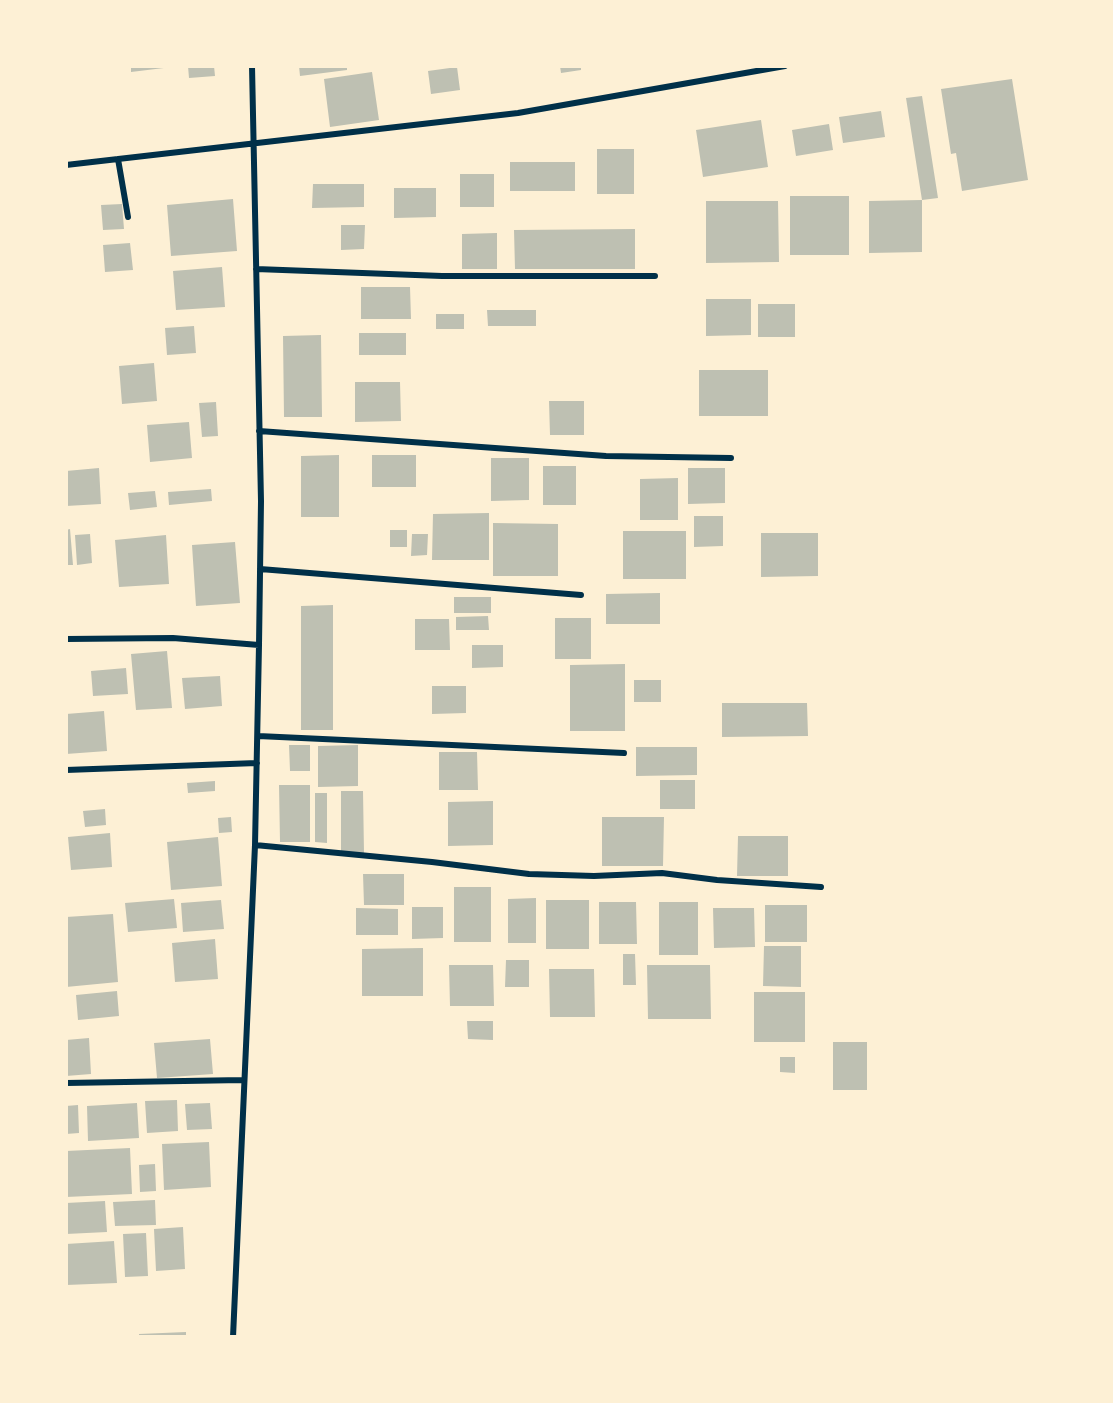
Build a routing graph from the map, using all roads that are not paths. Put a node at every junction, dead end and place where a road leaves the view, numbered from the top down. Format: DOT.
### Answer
graph roads {
  1 [pos="252,66"];
  2 [pos="785,66"];
  3 [pos="255,143"];
  4 [pos="118,159"];
  5 [pos="66,165"];
  6 [pos="129,217"];
  7 [pos="256,269"];
  8 [pos="655,276"];
  9 [pos="259,431"];
  10 [pos="731,458"];
  11 [pos="260,569"];
  12 [pos="581,595"];
  13 [pos="66,639"];
  14 [pos="259,645"];
  15 [pos="258,736"];
  16 [pos="624,753"];
  17 [pos="257,763"];
  18 [pos="66,770"];
  19 [pos="255,845"];
  20 [pos="821,887"];
  21 [pos="243,1080"];
  22 [pos="66,1083"];
  23 [pos="233,1337"];
  1 -- 3 [label="street"];
  2 -- 3 [label="street"];
  3 -- 4 [label="street"];
  3 -- 7 [label="street"];
  4 -- 5 [label="street"];
  4 -- 6 [label="street"];
  7 -- 8 [label="street"];
  7 -- 9 [label="street"];
  9 -- 10 [label="street"];
  9 -- 11 [label="street"];
  11 -- 12 [label="street"];
  11 -- 14 [label="street"];
  13 -- 14 [label="street"];
  14 -- 15 [label="street"];
  15 -- 16 [label="street"];
  15 -- 17 [label="street"];
  17 -- 18 [label="street"];
  17 -- 19 [label="street"];
  19 -- 20 [label="street"];
  19 -- 21 [label="street"];
  21 -- 22 [label="street"];
  21 -- 23 [label="street"];
}
